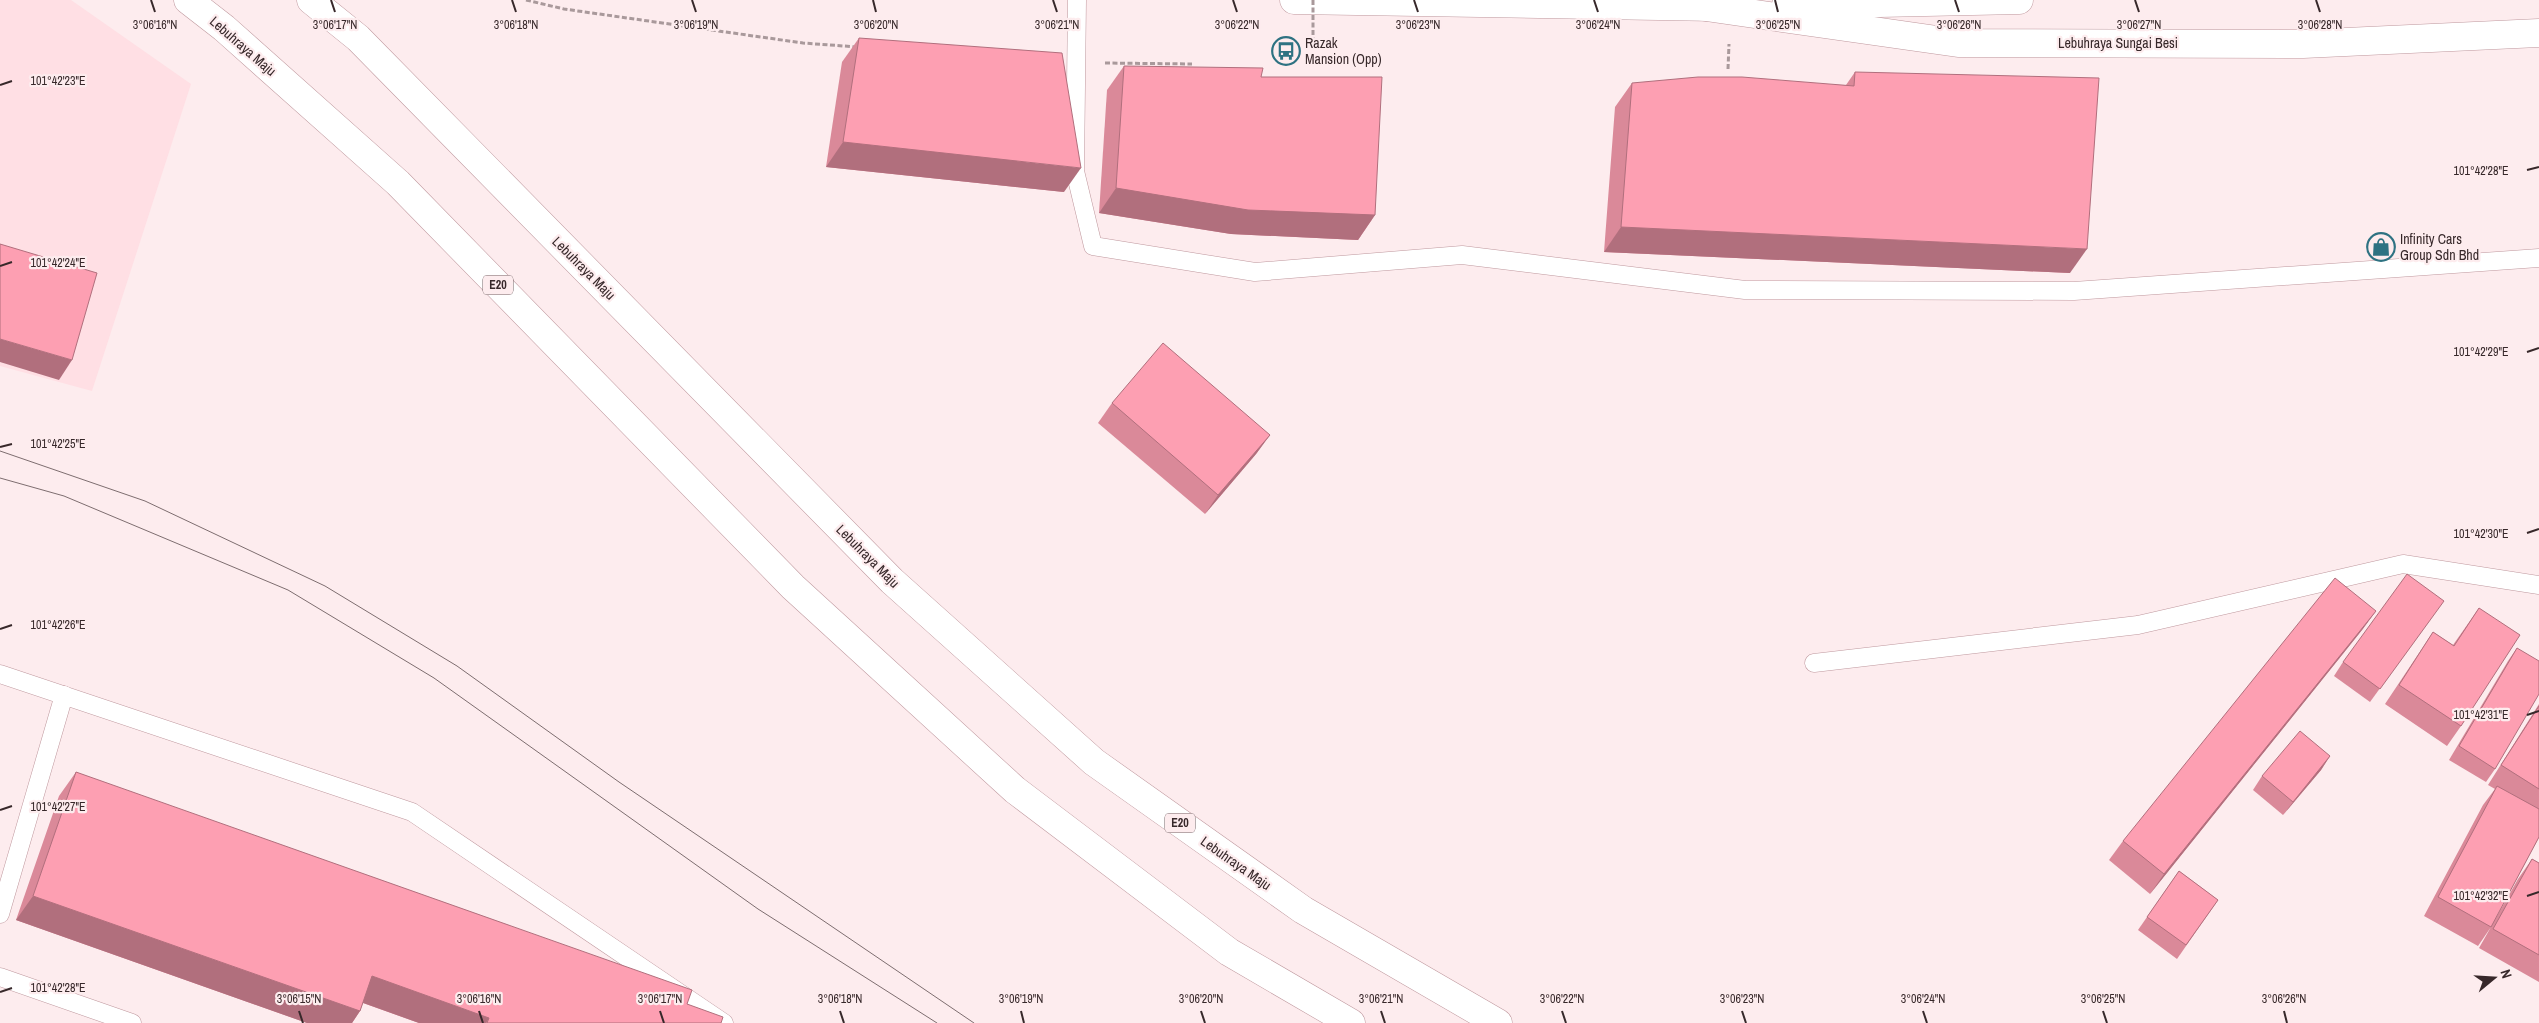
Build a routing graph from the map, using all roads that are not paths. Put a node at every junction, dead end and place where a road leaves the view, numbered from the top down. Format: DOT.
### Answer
graph roads {
  1 [pos="188,0"];
  2 [pos="311,0"];
  3 [pos="1077,0"];
  4 [pos="1294,0"];
  5 [pos="2019,0"];
  6 [pos="1699,6"];
  7 [pos="2539,33"];
  8 [pos="2539,258"];
  9 [pos="2539,585"];
  10 [pos="1814,663"];
  11 [pos="0,674"];
  12 [pos="64,695"];
  13 [pos="0,914"];
  14 [pos="0,977"];
  15 [pos="132,1023"];
  16 [pos="724,1023"];
  17 [pos="1351,1023"];
  18 [pos="1498,1023"];
  1 -- 17 [label="highway, Lebuhraya Maju / E20"];
  2 -- 18 [label="highway, Lebuhraya Maju / E20"];
  3 -- 8 [label="lane"];
  4 -- 6 [label="highway, Lebuhraya Sungai Besi"];
  5 -- 6 [label="highway, Lebuhraya Sungai Besi"];
  6 -- 7 [label="highway, Lebuhraya Sungai Besi"];
  9 -- 10 [label="lane"];
  11 -- 12 [label="lane"];
  12 -- 13 [label="lane"];
  12 -- 16 [label="lane"];
  14 -- 15 [label="lane"];
}
